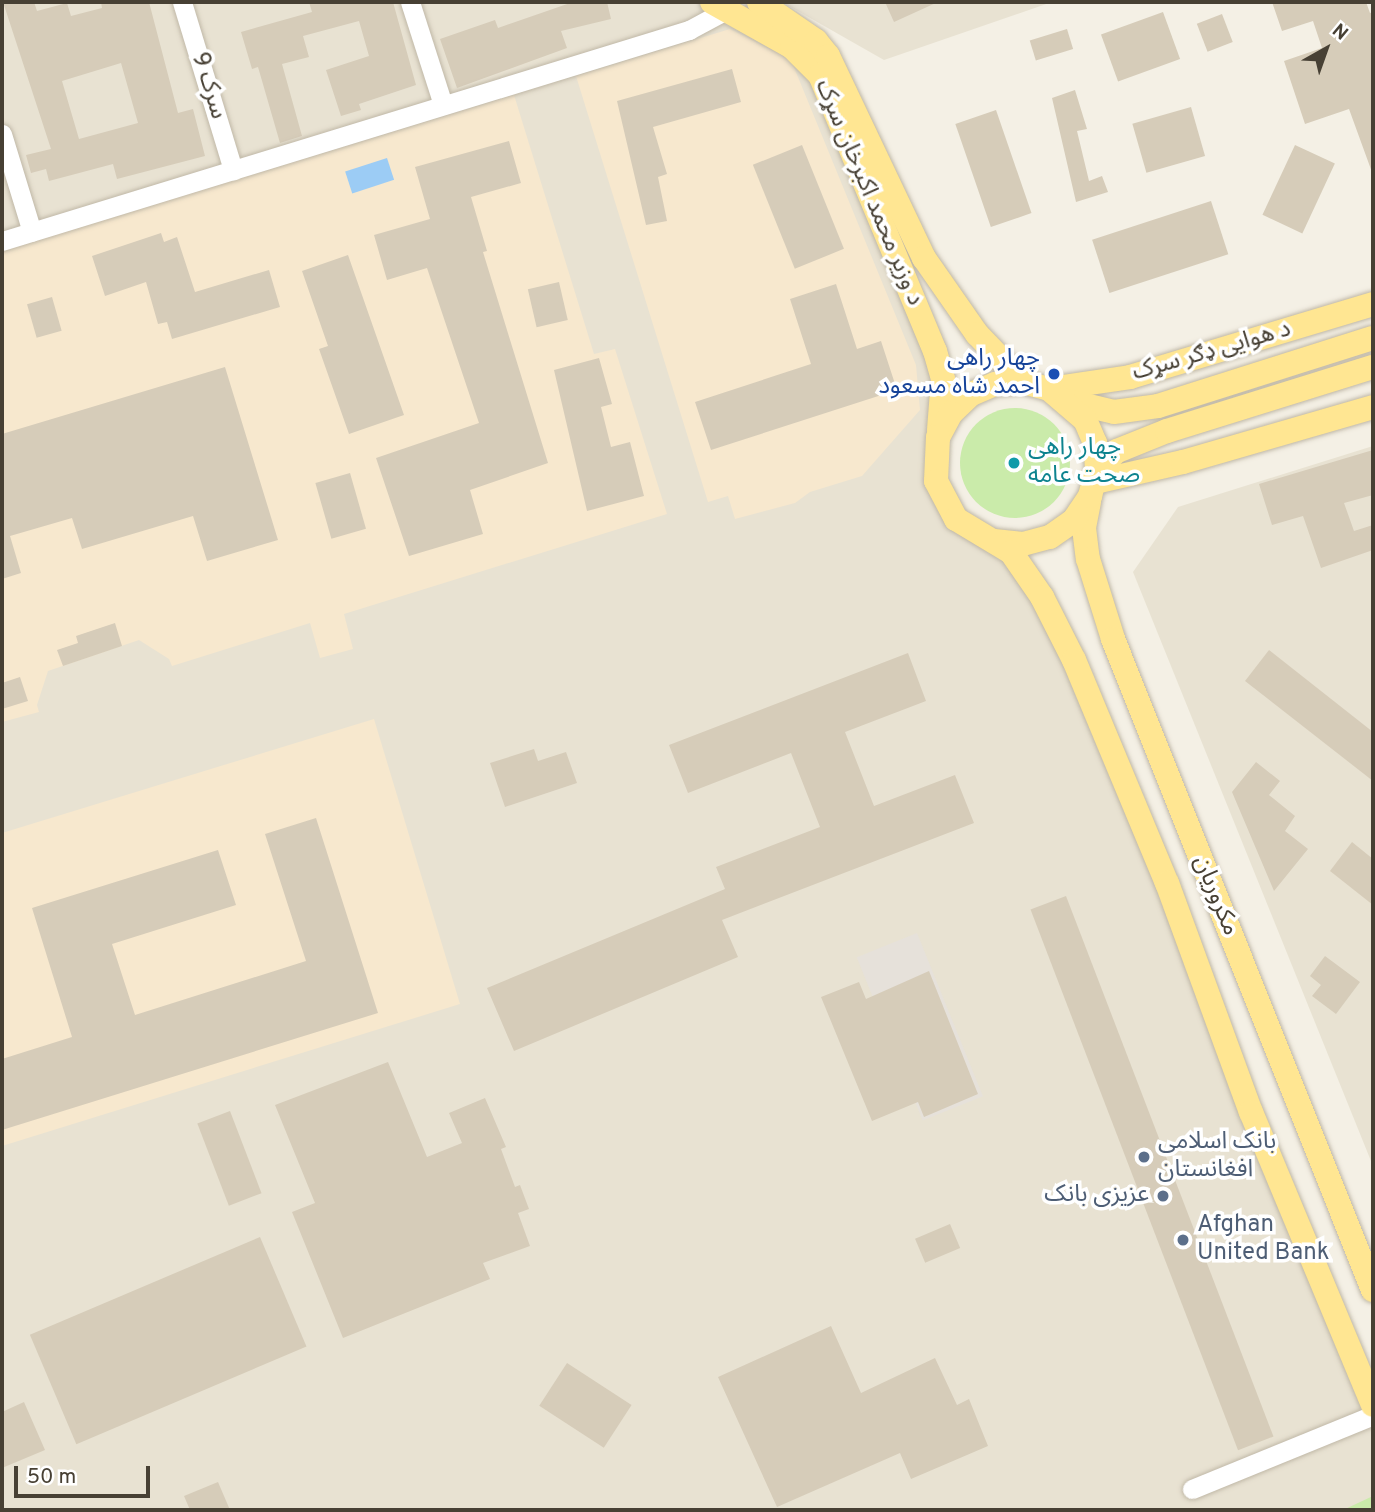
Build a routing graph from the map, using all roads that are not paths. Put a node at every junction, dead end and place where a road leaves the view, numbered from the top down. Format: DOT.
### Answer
graph roads {
  1 [pos="182,2"];
  2 [pos="410,2"];
  3 [pos="759,2"];
  4 [pos="719,6"];
  5 [pos="780,17"];
  6 [pos="443,105"];
  7 [pos="2,134"];
  8 [pos="233,170"];
  9 [pos="32,232"];
  10 [pos="2,241"];
  11 [pos="1373,304"];
  12 [pos="1373,338"];
  13 [pos="1373,367"];
  14 [pos="1023,382"];
  15 [pos="1059,395"];
  16 [pos="1373,407"];
  17 [pos="938,437"];
  18 [pos="1094,482"];
  19 [pos="994,541"];
  20 [pos="1373,1290"];
  21 [pos="1373,1405"];
  22 [pos="1373,1415"];
  23 [pos="1192,1489"];
  1 -- 8 [label="street, سرک 9"];
  2 -- 6 [label="street"];
  3 -- 5 [label="main road, د وزیر محمد اکبرخان سړک"];
  4 -- 5 [label="main road, د وزیر محمد اکبرخان سړک"];
  4 -- 6 [label="street"];
  5 -- 14 [label="main road, د وزیر محمد اکبرخان سړک"];
  5 -- 17 [label="main road, د وزیر محمد اکبرخان سړک"];
  6 -- 8 [label="street"];
  7 -- 9 [label="street"];
  8 -- 9 [label="street"];
  9 -- 10 [label="street"];
  11 -- 15 [label="main road, د هوایی ډګر سړک"];
  12 -- 15 [label="main road"];
  13 -- 18 [label="main road"];
  14 -- 15 [label="main road"];
  14 -- 17 [label="main road"];
  15 -- 18 [label="main road"];
  16 -- 18 [label="main road"];
  17 -- 19 [label="main road"];
  18 -- 19 [label="main road"];
  18 -- 20 [label="main road, مکروریان"];
  19 -- 21 [label="main road"];
  22 -- 23 [label="street"];
}
